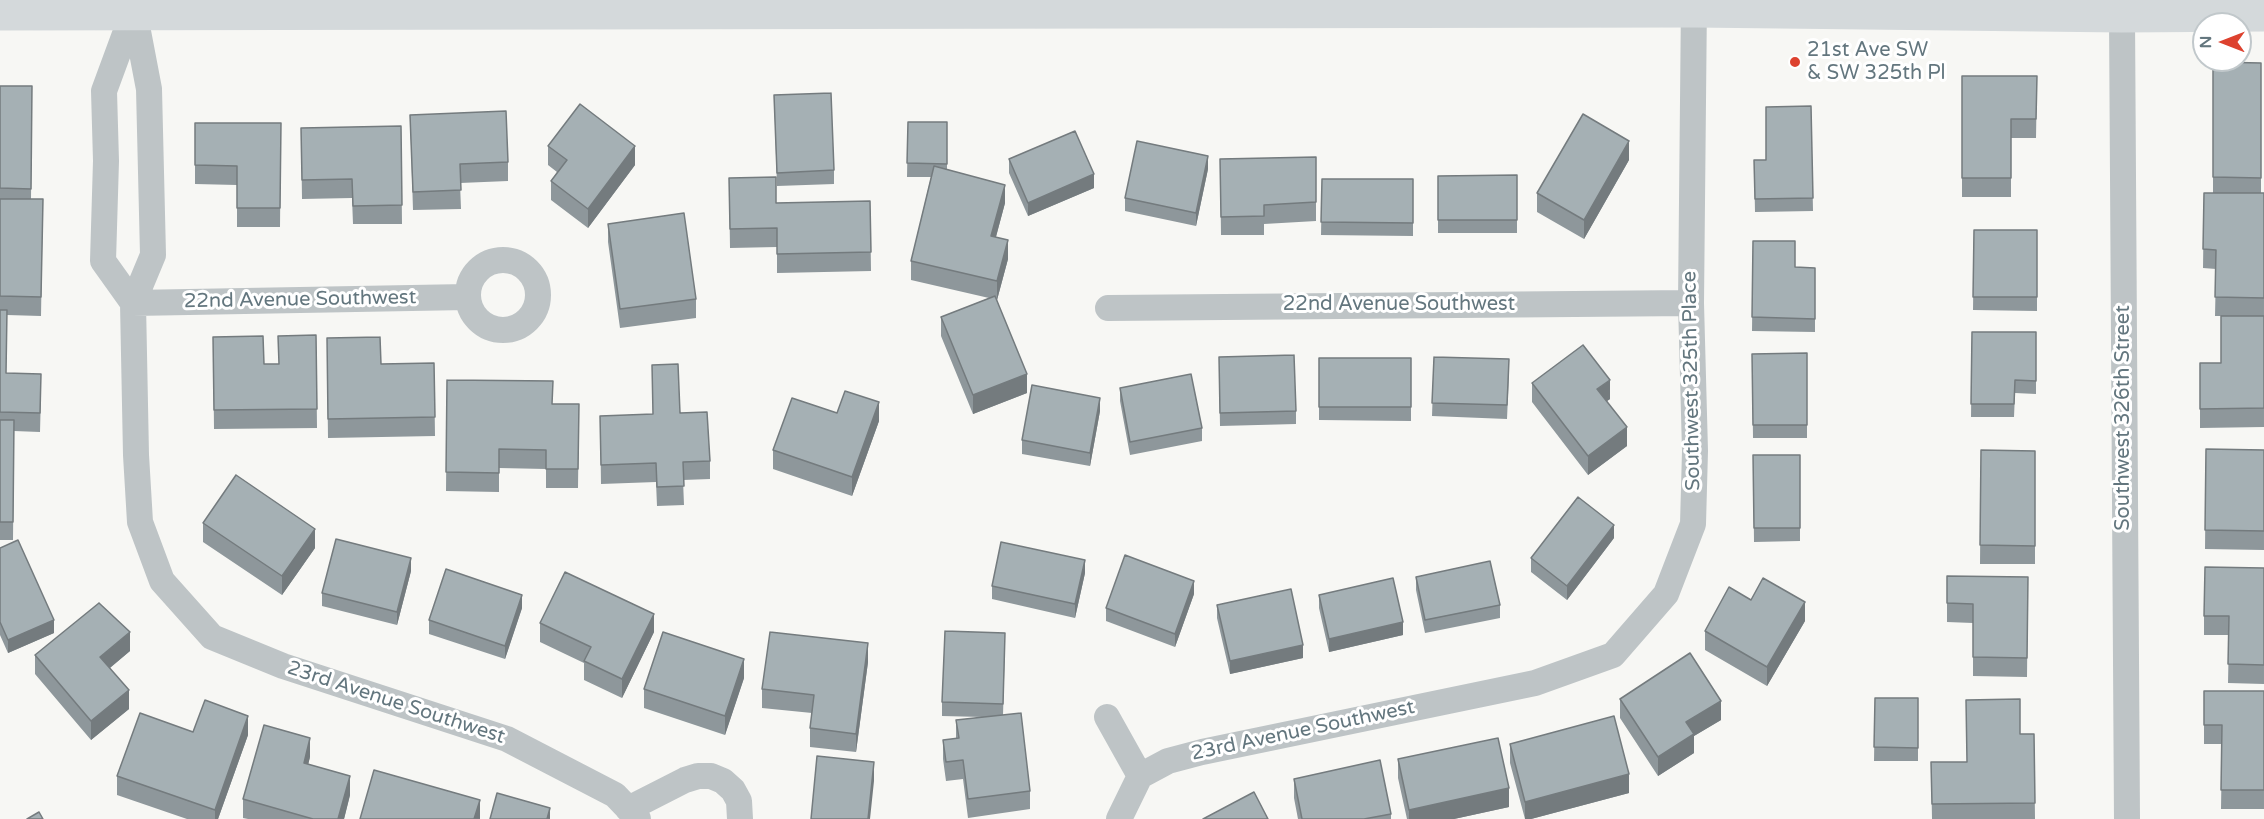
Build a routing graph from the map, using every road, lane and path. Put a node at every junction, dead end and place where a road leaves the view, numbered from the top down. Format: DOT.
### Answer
graph roads {
  1 [pos="1694,5"];
  2 [pos="132,8"];
  3 [pos="0,14"];
  4 [pos="2264,15"];
  5 [pos="2122,16"];
  6 [pos="467,297"];
  7 [pos="133,303"];
  8 [pos="1690,303"];
  9 [pos="1108,308"];
  10 [pos="1535,682"];
  11 [pos="1107,717"];
  12 [pos="1140,776"];
  13 [pos="633,814"];
  14 [pos="740,819"];
  15 [pos="1119,819"];
  16 [pos="2127,819"];
  1 -- 2 [label="main road"];
  1 -- 5 [label="main road"];
  1 -- 8 [label="street, Southwest 325th Place"];
  2 -- 3 [label="main road"];
  2 -- 7 [label="street"];
  2 -- 7 [label="street"];
  4 -- 5 [label="main road"];
  5 -- 16 [label="street, Southwest 326th Street"];
  6 -- 7 [label="street, 22nd Avenue Southwest"];
  7 -- 13 [label="street, 23rd Avenue Southwest"];
  8 -- 9 [label="street, 22nd Avenue Southwest"];
  8 -- 10 [label="street, Southwest 325th Place"];
  10 -- 12 [label="street, 23rd Avenue Southwest"];
  11 -- 12 [label="street"];
  12 -- 15 [label="street"];
  13 -- 14 [label="street"];
}
